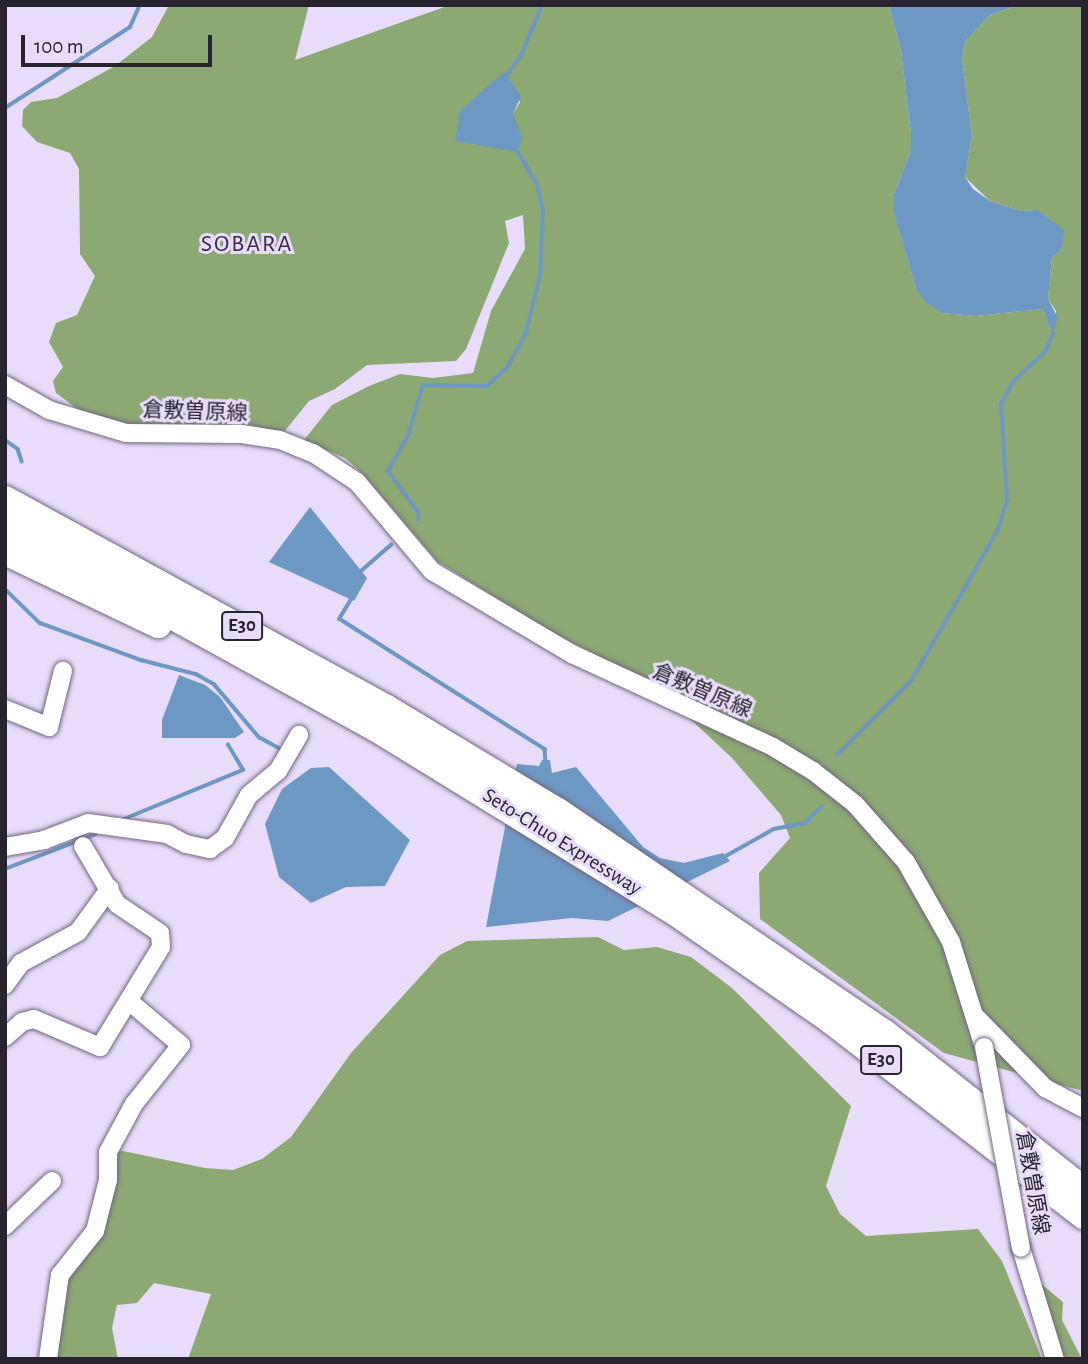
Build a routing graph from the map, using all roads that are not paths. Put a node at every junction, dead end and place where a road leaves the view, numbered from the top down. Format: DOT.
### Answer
graph roads {
  1 [pos="5,385"];
  2 [pos="5,499"];
  3 [pos="5,524"];
  4 [pos="5,552"];
  5 [pos="63,671"];
  6 [pos="5,709"];
  7 [pos="375,728"];
  8 [pos="299,734"];
  9 [pos="468,771"];
  10 [pos="83,846"];
  11 [pos="5,847"];
  12 [pos="110,888"];
  13 [pos="684,906"];
  14 [pos="5,985"];
  15 [pos="130,1002"];
  16 [pos="976,1017"];
  17 [pos="5,1037"];
  18 [pos="1083,1108"];
  19 [pos="52,1181"];
  20 [pos="1083,1189"];
  21 [pos="1083,1216"];
  22 [pos="5,1226"];
  23 [pos="48,1359"];
  24 [pos="1055,1359"];
  1 -- 16 [label="street, 倉敷曽原線"];
  2 -- 9 [label="highway, Seto-Chuo Expressway / E30"];
  3 -- 7 [label="highway, Seto-Chuo Expressway / E30"];
  4 -- 7 [label="highway"];
  5 -- 6 [label="street"];
  7 -- 9 [label="highway, Seto-Chuo Expressway / E30"];
  8 -- 11 [label="street"];
  9 -- 13 [label="highway, Seto-Chuo Expressway / E30"];
  10 -- 12 [label="street"];
  12 -- 14 [label="street"];
  12 -- 15 [label="street"];
  13 -- 20 [label="highway, Seto-Chuo Expressway / E30"];
  13 -- 21 [label="highway, Seto-Chuo Expressway / E30"];
  15 -- 17 [label="street"];
  15 -- 23 [label="street"];
  16 -- 18 [label="street"];
  16 -- 24 [label="street, 倉敷曽原線, bridge"];
  19 -- 22 [label="street"];
}
